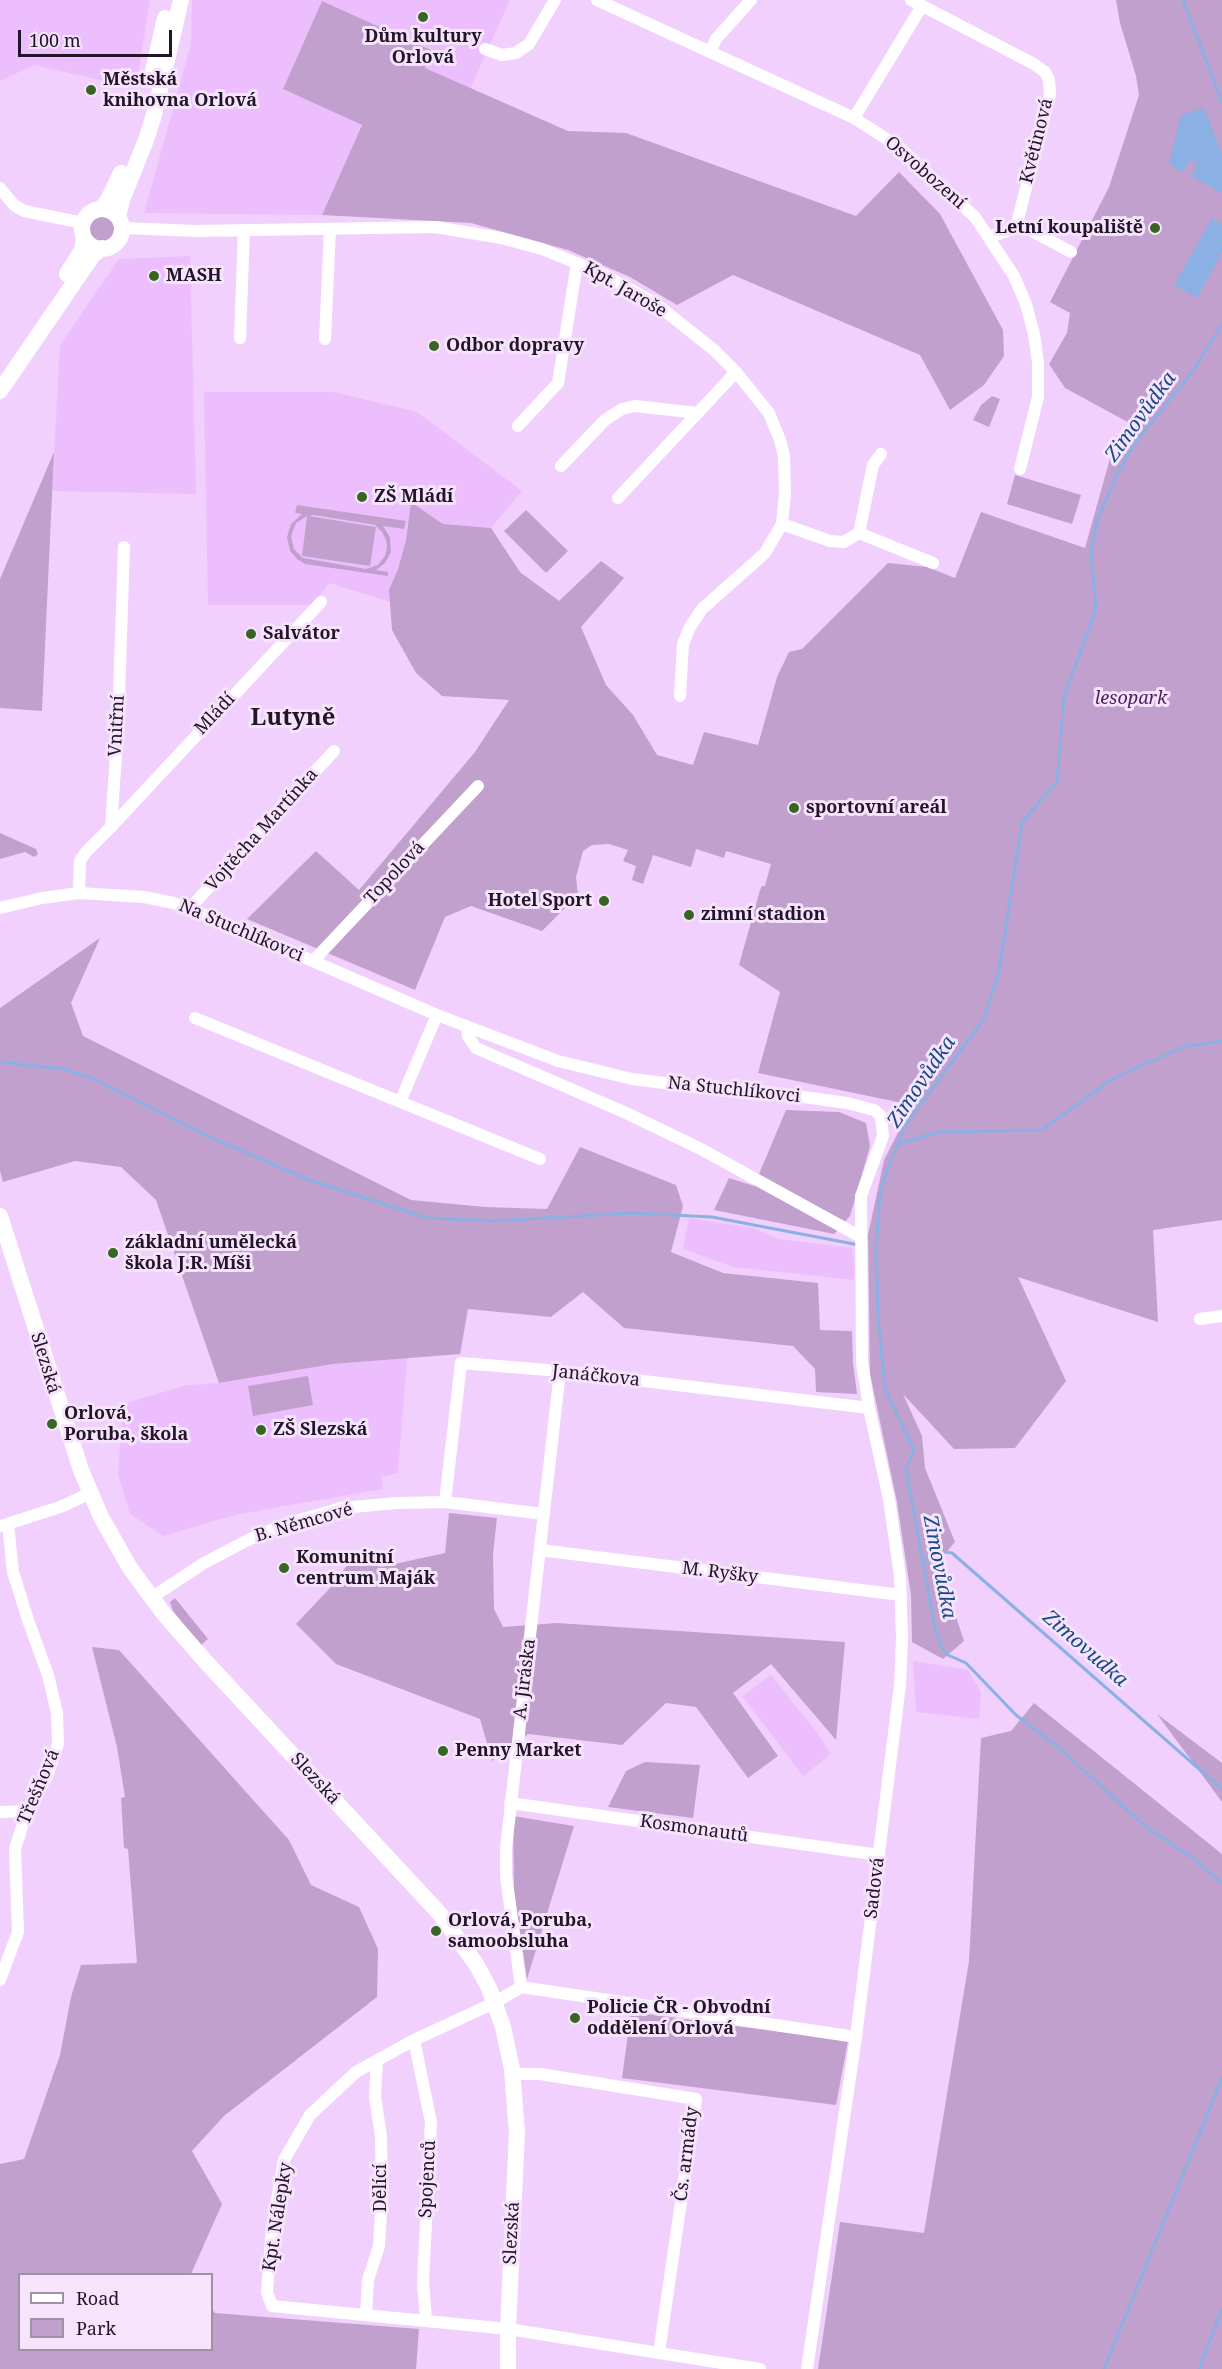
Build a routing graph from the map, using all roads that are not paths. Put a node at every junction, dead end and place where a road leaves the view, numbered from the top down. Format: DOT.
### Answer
graph roads {
  1 [pos="170,0"];
  2 [pos="181,0"];
  3 [pos="555,0"];
  4 [pos="597,0"];
  5 [pos="750,0"];
  6 [pos="911,0"];
  7 [pos="922,6"];
  8 [pos="485,49"];
  9 [pos="710,52"];
  10 [pos="854,118"];
  11 [pos="0,188"];
  12 [pos="102,209"];
  13 [pos="120,223"];
  14 [pos="1017,224"];
  15 [pos="330,229"];
  16 [pos="83,230"];
  17 [pos="244,230"];
  18 [pos="989,237"];
  19 [pos="102,248"];
  20 [pos="1071,252"];
  21 [pos="577,263"];
  22 [pos="240,338"];
  23 [pos="325,339"];
  24 [pos="0,371"];
  25 [pos="736,372"];
  26 [pos="0,391"];
  27 [pos="698,413"];
  28 [pos="518,426"];
  29 [pos="880,454"];
  30 [pos="561,466"];
  31 [pos="1020,469"];
  32 [pos="618,498"];
  33 [pos="782,524"];
  34 [pos="859,533"];
  35 [pos="124,547"];
  36 [pos="933,563"];
  37 [pos="321,602"];
  38 [pos="680,696"];
  39 [pos="334,751"];
  40 [pos="478,786"];
  41 [pos="111,827"];
  42 [pos="78,893"];
  43 [pos="0,908"];
  44 [pos="190,908"];
  45 [pos="313,961"];
  46 [pos="437,1015"];
  47 [pos="195,1018"];
  48 [pos="467,1027"];
  49 [pos="400,1102"];
  50 [pos="540,1159"];
  51 [pos="0,1216"];
  52 [pos="861,1237"];
  53 [pos="1222,1316"];
  54 [pos="1200,1319"];
  55 [pos="560,1371"];
  56 [pos="869,1408"];
  57 [pos="90,1493"];
  58 [pos="445,1502"];
  59 [pos="544,1514"];
  60 [pos="4,1525"];
  61 [pos="540,1551"];
  62 [pos="901,1595"];
  63 [pos="151,1598"];
  64 [pos="510,1803"];
  65 [pos="27,1810"];
  66 [pos="0,1812"];
  67 [pos="879,1855"];
  68 [pos="0,1980"];
  69 [pos="521,1987"];
  70 [pos="495,2002"];
  71 [pos="856,2037"];
  72 [pos="414,2040"];
  73 [pos="377,2060"];
  74 [pos="513,2074"];
  75 [pos="366,2314"];
  76 [pos="426,2319"];
  77 [pos="508,2329"];
  78 [pos="659,2354"];
  79 [pos="508,2369"];
  80 [pos="760,2369"];
  81 [pos="807,2369"];
  1 -- 12 [label="street"];
  2 -- 13 [label="street"];
  3 -- 8 [label="street"];
  4 -- 9 [label="street, Osvobození"];
  5 -- 9 [label="street"];
  6 -- 7 [label="street, Květinová"];
  7 -- 10 [label="street"];
  7 -- 14 [label="street, Květinová"];
  9 -- 10 [label="street, Osvobození"];
  10 -- 18 [label="street, Osvobození"];
  11 -- 16 [label="street"];
  12 -- 13 [label="street"];
  12 -- 16 [label="street"];
  13 -- 17 [label="street, Kpt. Jaroše"];
  13 -- 19 [label="street"];
  14 -- 18 [label="street"];
  14 -- 20 [label="street"];
  15 -- 17 [label="street, Kpt. Jaroše"];
  15 -- 21 [label="street, Kpt. Jaroše"];
  15 -- 23 [label="street"];
  16 -- 19 [label="street"];
  16 -- 24 [label="street"];
  17 -- 22 [label="street"];
  18 -- 31 [label="street, Osvobození"];
  19 -- 26 [label="street"];
  21 -- 25 [label="street, Kpt. Jaroše"];
  21 -- 28 [label="street"];
  25 -- 27 [label="street"];
  25 -- 33 [label="street, Kpt. Jaroše"];
  27 -- 30 [label="street"];
  27 -- 32 [label="street"];
  29 -- 34 [label="street"];
  33 -- 34 [label="street"];
  33 -- 38 [label="street, Kpt. Jaroše"];
  34 -- 36 [label="street"];
  35 -- 41 [label="street, Vnitřní"];
  37 -- 41 [label="street, Mládí"];
  39 -- 44 [label="street, Vojtěcha Martínka"];
  40 -- 45 [label="street, Topolová"];
  41 -- 42 [label="street"];
  42 -- 43 [label="street, Na Stuchlíkovci"];
  42 -- 44 [label="street, Na Stuchlíkovci"];
  44 -- 45 [label="street, Na Stuchlíkovci"];
  45 -- 46 [label="street, Na Stuchlíkovci"];
  46 -- 48 [label="street, Na Stuchlíkovci"];
  46 -- 49 [label="street"];
  47 -- 49 [label="street"];
  48 -- 52 [label="street"];
  48 -- 52 [label="street, Na Stuchlíkovci"];
  49 -- 50 [label="street"];
  51 -- 57 [label="street, Slezská"];
  52 -- 56 [label="street, Na Stuchlíkovci"];
  53 -- 54 [label="street"];
  55 -- 56 [label="street, Janáčkova"];
  55 -- 58 [label="street, Janáčkova"];
  55 -- 59 [label="street, A. Jiráska"];
  56 -- 62 [label="street, Sadová"];
  57 -- 60 [label="street"];
  57 -- 63 [label="street, Slezská"];
  58 -- 59 [label="street, B. Němcové"];
  58 -- 63 [label="street, B. Němcové"];
  59 -- 61 [label="street, A. Jiráska"];
  60 -- 65 [label="street, Třešňová"];
  61 -- 62 [label="street, M. Ryšky"];
  61 -- 64 [label="street, A. Jiráska"];
  62 -- 67 [label="street, Sadová"];
  63 -- 70 [label="street, Slezská"];
  64 -- 67 [label="street, Kosmonautů"];
  64 -- 69 [label="street, A. Jiráska"];
  65 -- 66 [label="street"];
  65 -- 68 [label="street, Třešňová"];
  67 -- 71 [label="street, Sadová"];
  69 -- 70 [label="street, Kpt. Nálepky"];
  69 -- 71 [label="street"];
  70 -- 72 [label="street, Kpt. Nálepky"];
  70 -- 74 [label="street, Slezská"];
  71 -- 81 [label="street, Sadová"];
  72 -- 73 [label="street, Kpt. Nálepky"];
  72 -- 76 [label="street, Spojenců"];
  73 -- 75 [label="street, Dělící"];
  73 -- 75 [label="street, Kpt. Nálepky"];
  74 -- 77 [label="street, Slezská"];
  74 -- 78 [label="street, Čs. armády"];
  75 -- 76 [label="street, Kpt. Nálepky"];
  76 -- 77 [label="street, Kpt. Nálepky"];
  77 -- 78 [label="street"];
  77 -- 79 [label="street, Slezská"];
  78 -- 80 [label="street"];
}
